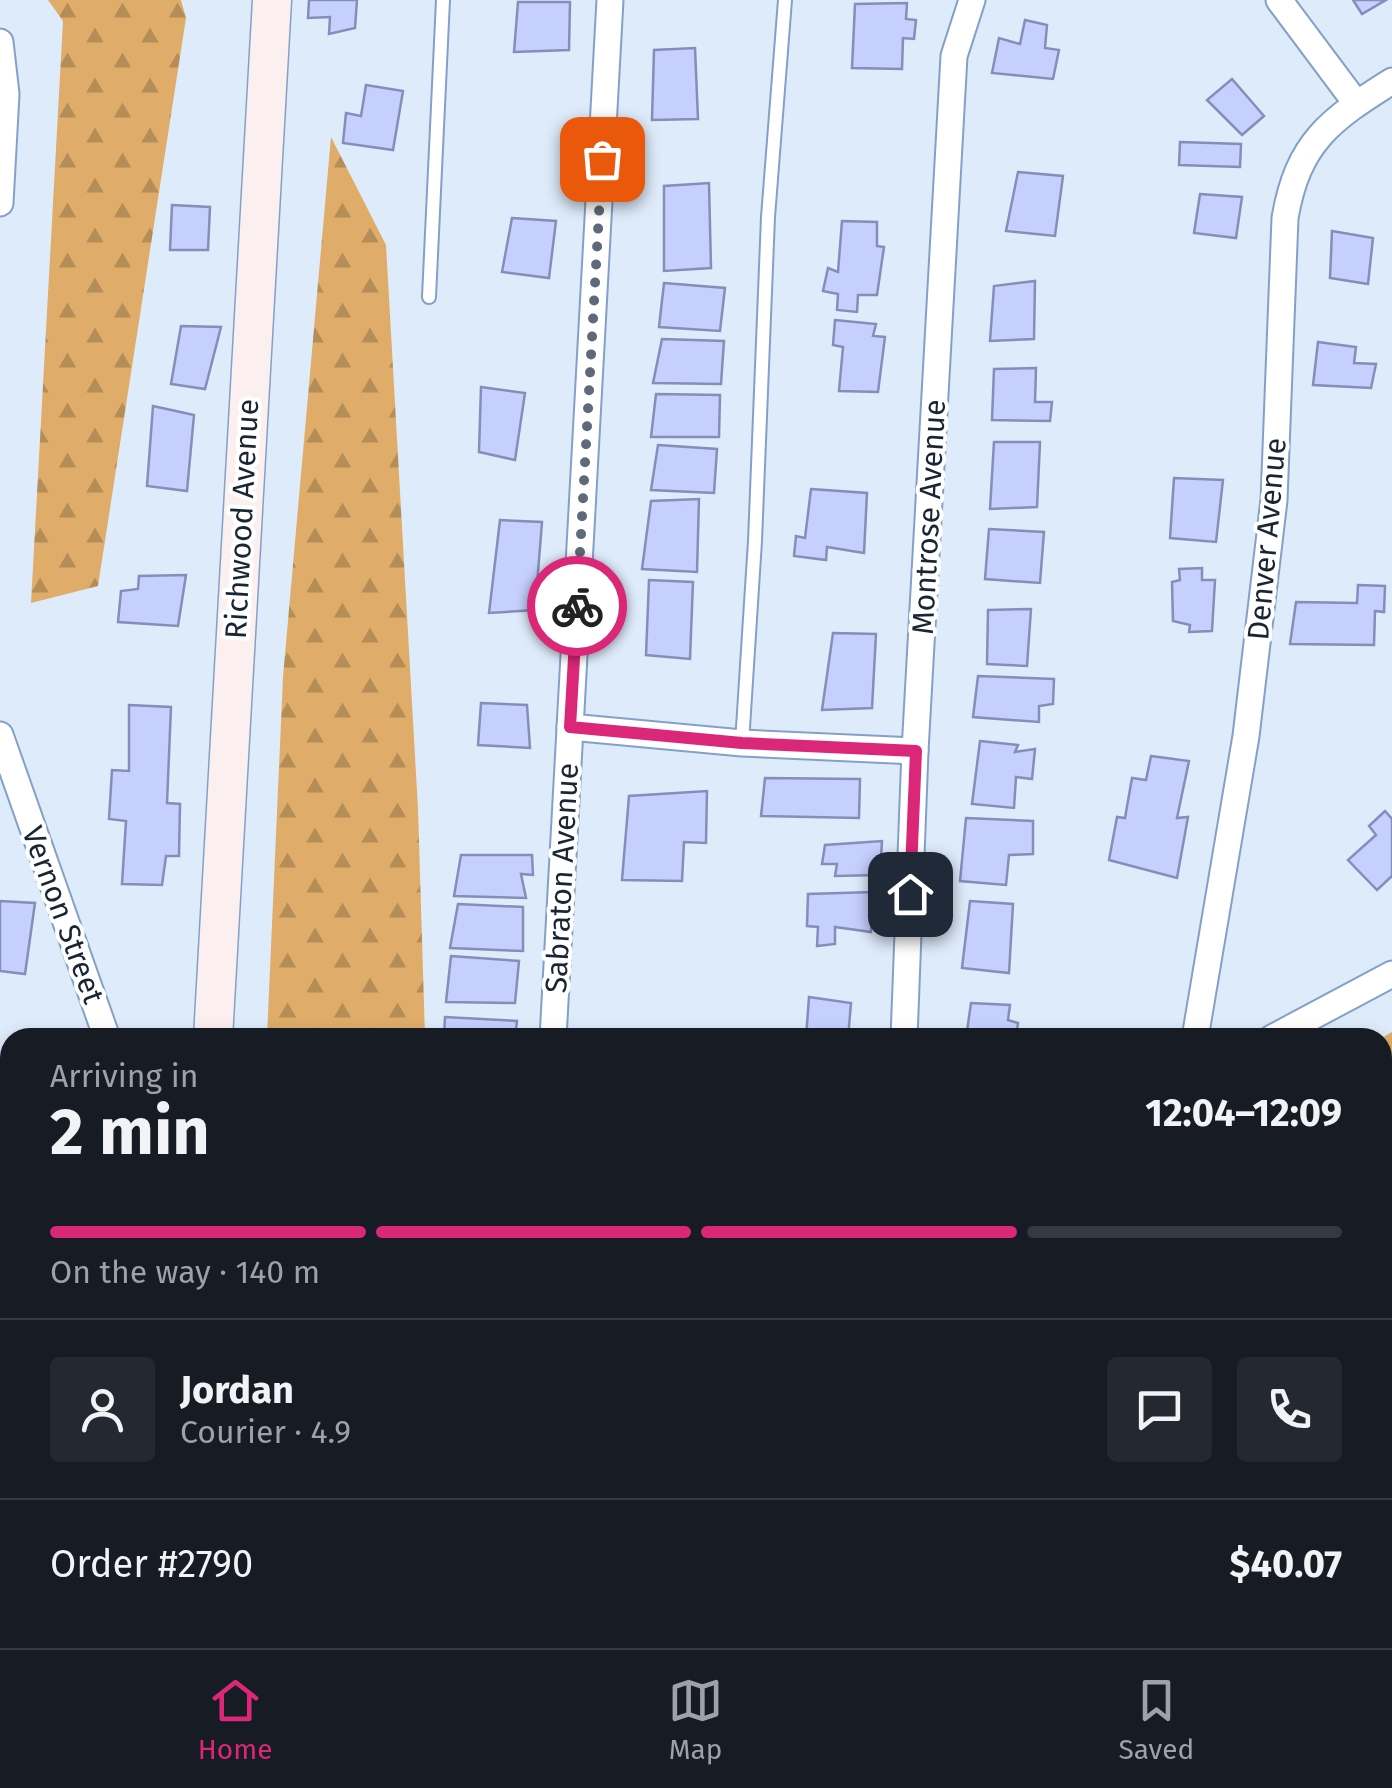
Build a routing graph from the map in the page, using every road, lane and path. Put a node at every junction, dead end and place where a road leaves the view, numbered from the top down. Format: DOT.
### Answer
graph roads {
  1 [pos="272,0"];
  2 [pos="443,0"];
  3 [pos="610,0"];
  4 [pos="785,0"];
  5 [pos="972,0"];
  6 [pos="1278,0"];
  7 [pos="0,42"];
  8 [pos="1392,81"];
  9 [pos="1356,103"];
  10 [pos="0,203"];
  11 [pos="429,298"];
  12 [pos="570,727"];
  13 [pos="0,734"];
  14 [pos="742,743"];
  15 [pos="916,751"];
  16 [pos="1392,974"];
  17 [pos="103,1028"];
  18 [pos="214,1028"];
  19 [pos="554,1028"];
  20 [pos="904,1028"];
  21 [pos="1198,1028"];
  22 [pos="1291,1028"];
  1 -- 18 [label="street, Richwood Avenue"];
  2 -- 11 [label="lane"];
  3 -- 12 [label="street, Sabraton Avenue"];
  4 -- 14 [label="lane"];
  5 -- 15 [label="street, Montrose Avenue"];
  6 -- 9 [label="street"];
  7 -- 10 [label="street"];
  8 -- 9 [label="street, Denver Avenue"];
  9 -- 21 [label="street, Denver Avenue"];
  12 -- 14 [label="street"];
  12 -- 19 [label="street, Sabraton Avenue"];
  13 -- 17 [label="street, Vernon Street"];
  14 -- 15 [label="street"];
  15 -- 20 [label="street, Montrose Avenue"];
  16 -- 22 [label="street"];
}
